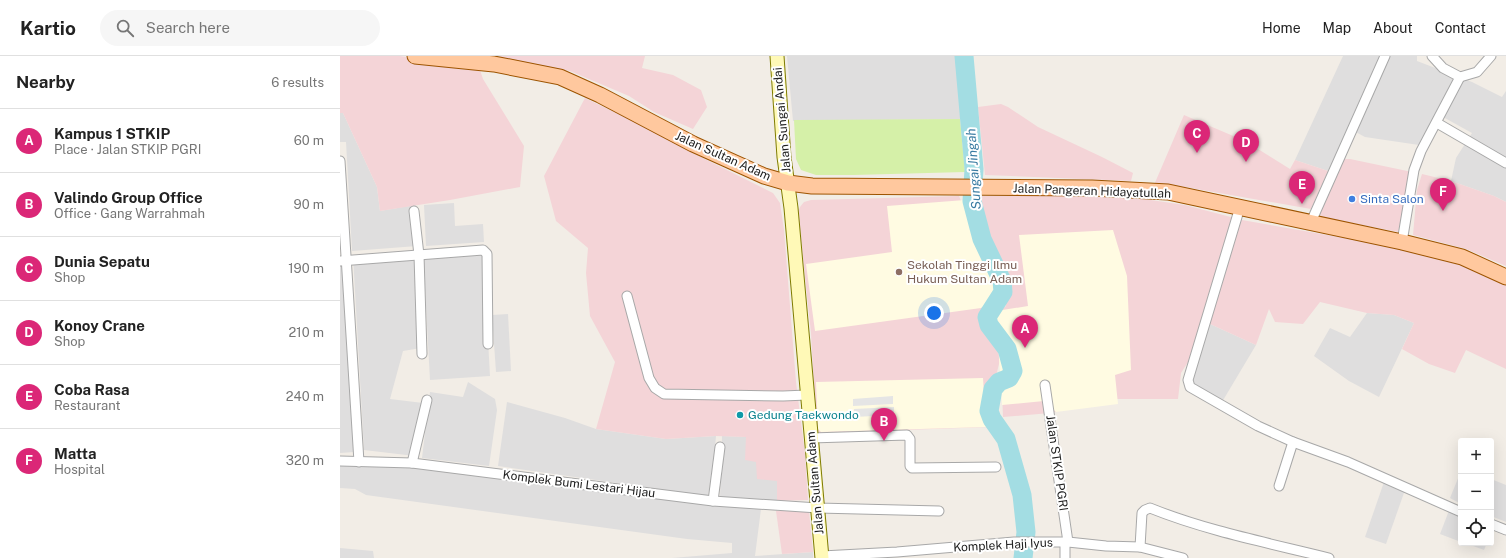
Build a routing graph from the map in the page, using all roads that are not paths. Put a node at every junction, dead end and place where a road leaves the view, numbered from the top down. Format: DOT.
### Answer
graph roads {
  1 [pos="416,56"];
  2 [pos="777,56"];
  3 [pos="1386,56"];
  4 [pos="1432,56"];
  5 [pos="1491,56"];
  6 [pos="494,60"];
  7 [pos="1460,77"];
  8 [pos="1437,122"];
  9 [pos="340,161"];
  10 [pos="1506,163"];
  11 [pos="788,183"];
  12 [pos="1240,207"];
  13 [pos="414,211"];
  14 [pos="1311,222"];
  15 [pos="1402,242"];
  16 [pos="418,255"];
  17 [pos="343,261"];
  18 [pos="1506,277"];
  19 [pos="627,296"];
  20 [pos="488,344"];
  21 [pos="422,354"];
  22 [pos="1045,385"];
  23 [pos="807,395"];
  24 [pos="427,400"];
  25 [pos="811,438"];
  26 [pos="1293,442"];
  27 [pos="720,447"];
  28 [pos="340,461"];
  29 [pos="359,462"];
  30 [pos="412,463"];
  31 [pos="996,467"];
  32 [pos="1280,486"];
  33 [pos="713,501"];
  34 [pos="818,508"];
  35 [pos="939,511"];
  36 [pos="1458,511"];
  37 [pos="1494,525"];
  38 [pos="1506,530"];
  39 [pos="1066,542"];
  40 [pos="1142,548"];
  41 [pos="871,556"];
  42 [pos="822,557"];
  43 [pos="1065,558"];
  44 [pos="1142,558"];
  45 [pos="1183,558"];
  46 [pos="1329,558"];
  1 -- 6 [label="main road, Jalan Sultan Adam"];
  2 -- 11 [label="main road, Jalan Sungai Andai"];
  3 -- 14 [label="street"];
  4 -- 7 [label="street"];
  5 -- 7 [label="street"];
  6 -- 11 [label="main road, Jalan Sultan Adam"];
  7 -- 8 [label="street"];
  8 -- 10 [label="street"];
  8 -- 15 [label="street"];
  9 -- 17 [label="street"];
  11 -- 12 [label="main road, Jalan Pangeran Hidayatullah"];
  11 -- 23 [label="main road, Jalan Sultan Adam"];
  12 -- 14 [label="main road, Jalan Pangeran Hidayatullah"];
  12 -- 26 [label="street"];
  13 -- 16 [label="street"];
  14 -- 15 [label="main road, Jalan Pangeran Hidayatullah"];
  15 -- 18 [label="main road, Jalan Pangeran Hidayatullah"];
  16 -- 17 [label="street"];
  16 -- 20 [label="street"];
  16 -- 21 [label="street"];
  17 -- 29 [label="street"];
  19 -- 23 [label="street"];
  22 -- 39 [label="street, Jalan STKIP PGRI"];
  23 -- 25 [label="main road, Jalan Sultan Adam"];
  24 -- 30 [label="street"];
  25 -- 31 [label="street"];
  25 -- 34 [label="main road, Jalan Sultan Adam"];
  26 -- 32 [label="street"];
  26 -- 36 [label="street"];
  27 -- 33 [label="street"];
  28 -- 29 [label="street, Komplek Bumi Lestari Hijau"];
  29 -- 30 [label="street, Komplek Bumi Lestari Hijau"];
  30 -- 33 [label="street, Komplek Bumi Lestari Hijau"];
  33 -- 34 [label="street, Komplek Bumi Lestari Hijau"];
  34 -- 35 [label="street, Komplek Bumi Lestari Hijau"];
  34 -- 42 [label="main road, Jalan Sultan Adam"];
  37 -- 38 [label="street"];
  39 -- 40 [label="street, Komplek Haji Iyus"];
  39 -- 41 [label="street, Komplek Haji Iyus"];
  39 -- 43 [label="street, Jalan STKIP PGRI"];
  40 -- 44 [label="street"];
  40 -- 45 [label="street, Komplek Haji Iyus"];
  40 -- 46 [label="street"];
  41 -- 42 [label="street, Komplek Haji Iyus"];
}
